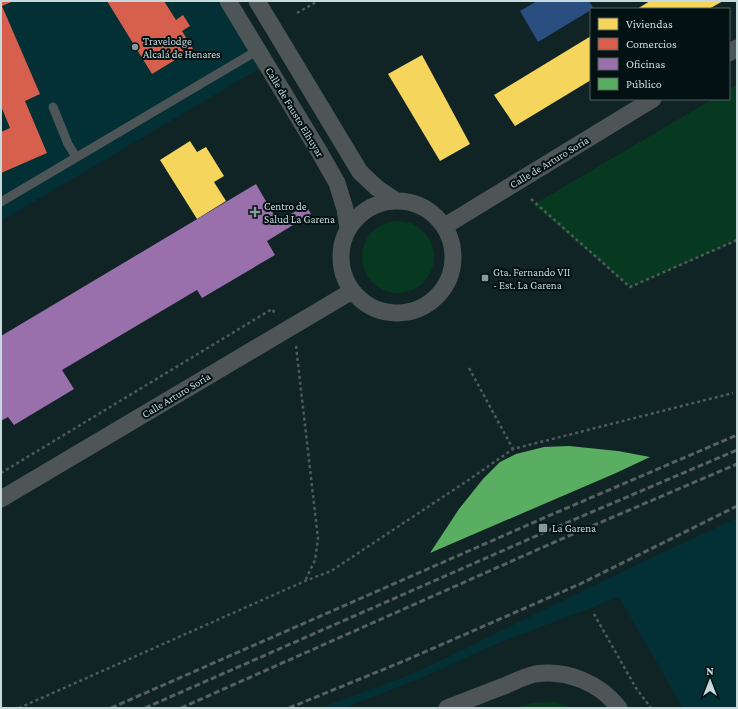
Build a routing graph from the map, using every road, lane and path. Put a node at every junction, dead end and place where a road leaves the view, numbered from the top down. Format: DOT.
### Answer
graph roads {
  1 [pos="228,1"];
  2 [pos="257,1"];
  3 [pos="318,1"];
  4 [pos="297,13"];
  5 [pos="258,50"];
  6 [pos="651,100"];
  7 [pos="53,107"];
  8 [pos="76,158"];
  9 [pos="531,199"];
  10 [pos="395,200"];
  11 [pos="1,202"];
  12 [pos="445,226"];
  13 [pos="348,228"];
  14 [pos="737,240"];
  15 [pos="352,291"];
  16 [pos="285,330"];
  17 [pos="469,368"];
  18 [pos="733,393"];
  19 [pos="513,449"];
  20 [pos="1,473"];
  21 [pos="1,499"];
  22 [pos="305,581"];
  23 [pos="594,614"];
  24 [pos="19,708"];
  25 [pos="447,708"];
  26 [pos="619,708"];
  27 [pos="651,708"];
  1 -- 5 [label="street, Calle de Fausto Elhuyar"];
  2 -- 10 [label="street"];
  3 -- 4 [label="path"];
  5 -- 8 [label="lane"];
  5 -- 13 [label="street, Calle de Fausto Elhuyar"];
  6 -- 12 [label="street, Calle de Arturo Soria"];
  7 -- 8 [label="lane"];
  8 -- 11 [label="lane"];
  9 -- 14 [label="path"];
  10 -- 12 [label="street"];
  10 -- 13 [label="street"];
  12 -- 15 [label="street"];
  13 -- 15 [label="street"];
  15 -- 16 [label="street, Calle Arturo Soria"];
  16 -- 20 [label="path"];
  16 -- 21 [label="street, Calle Arturo Soria"];
  16 -- 22 [label="path"];
  17 -- 19 [label="path"];
  18 -- 19 [label="path"];
  19 -- 22 [label="path"];
  22 -- 24 [label="path"];
  23 -- 27 [label="path"];
  25 -- 26 [label="street"];
}
